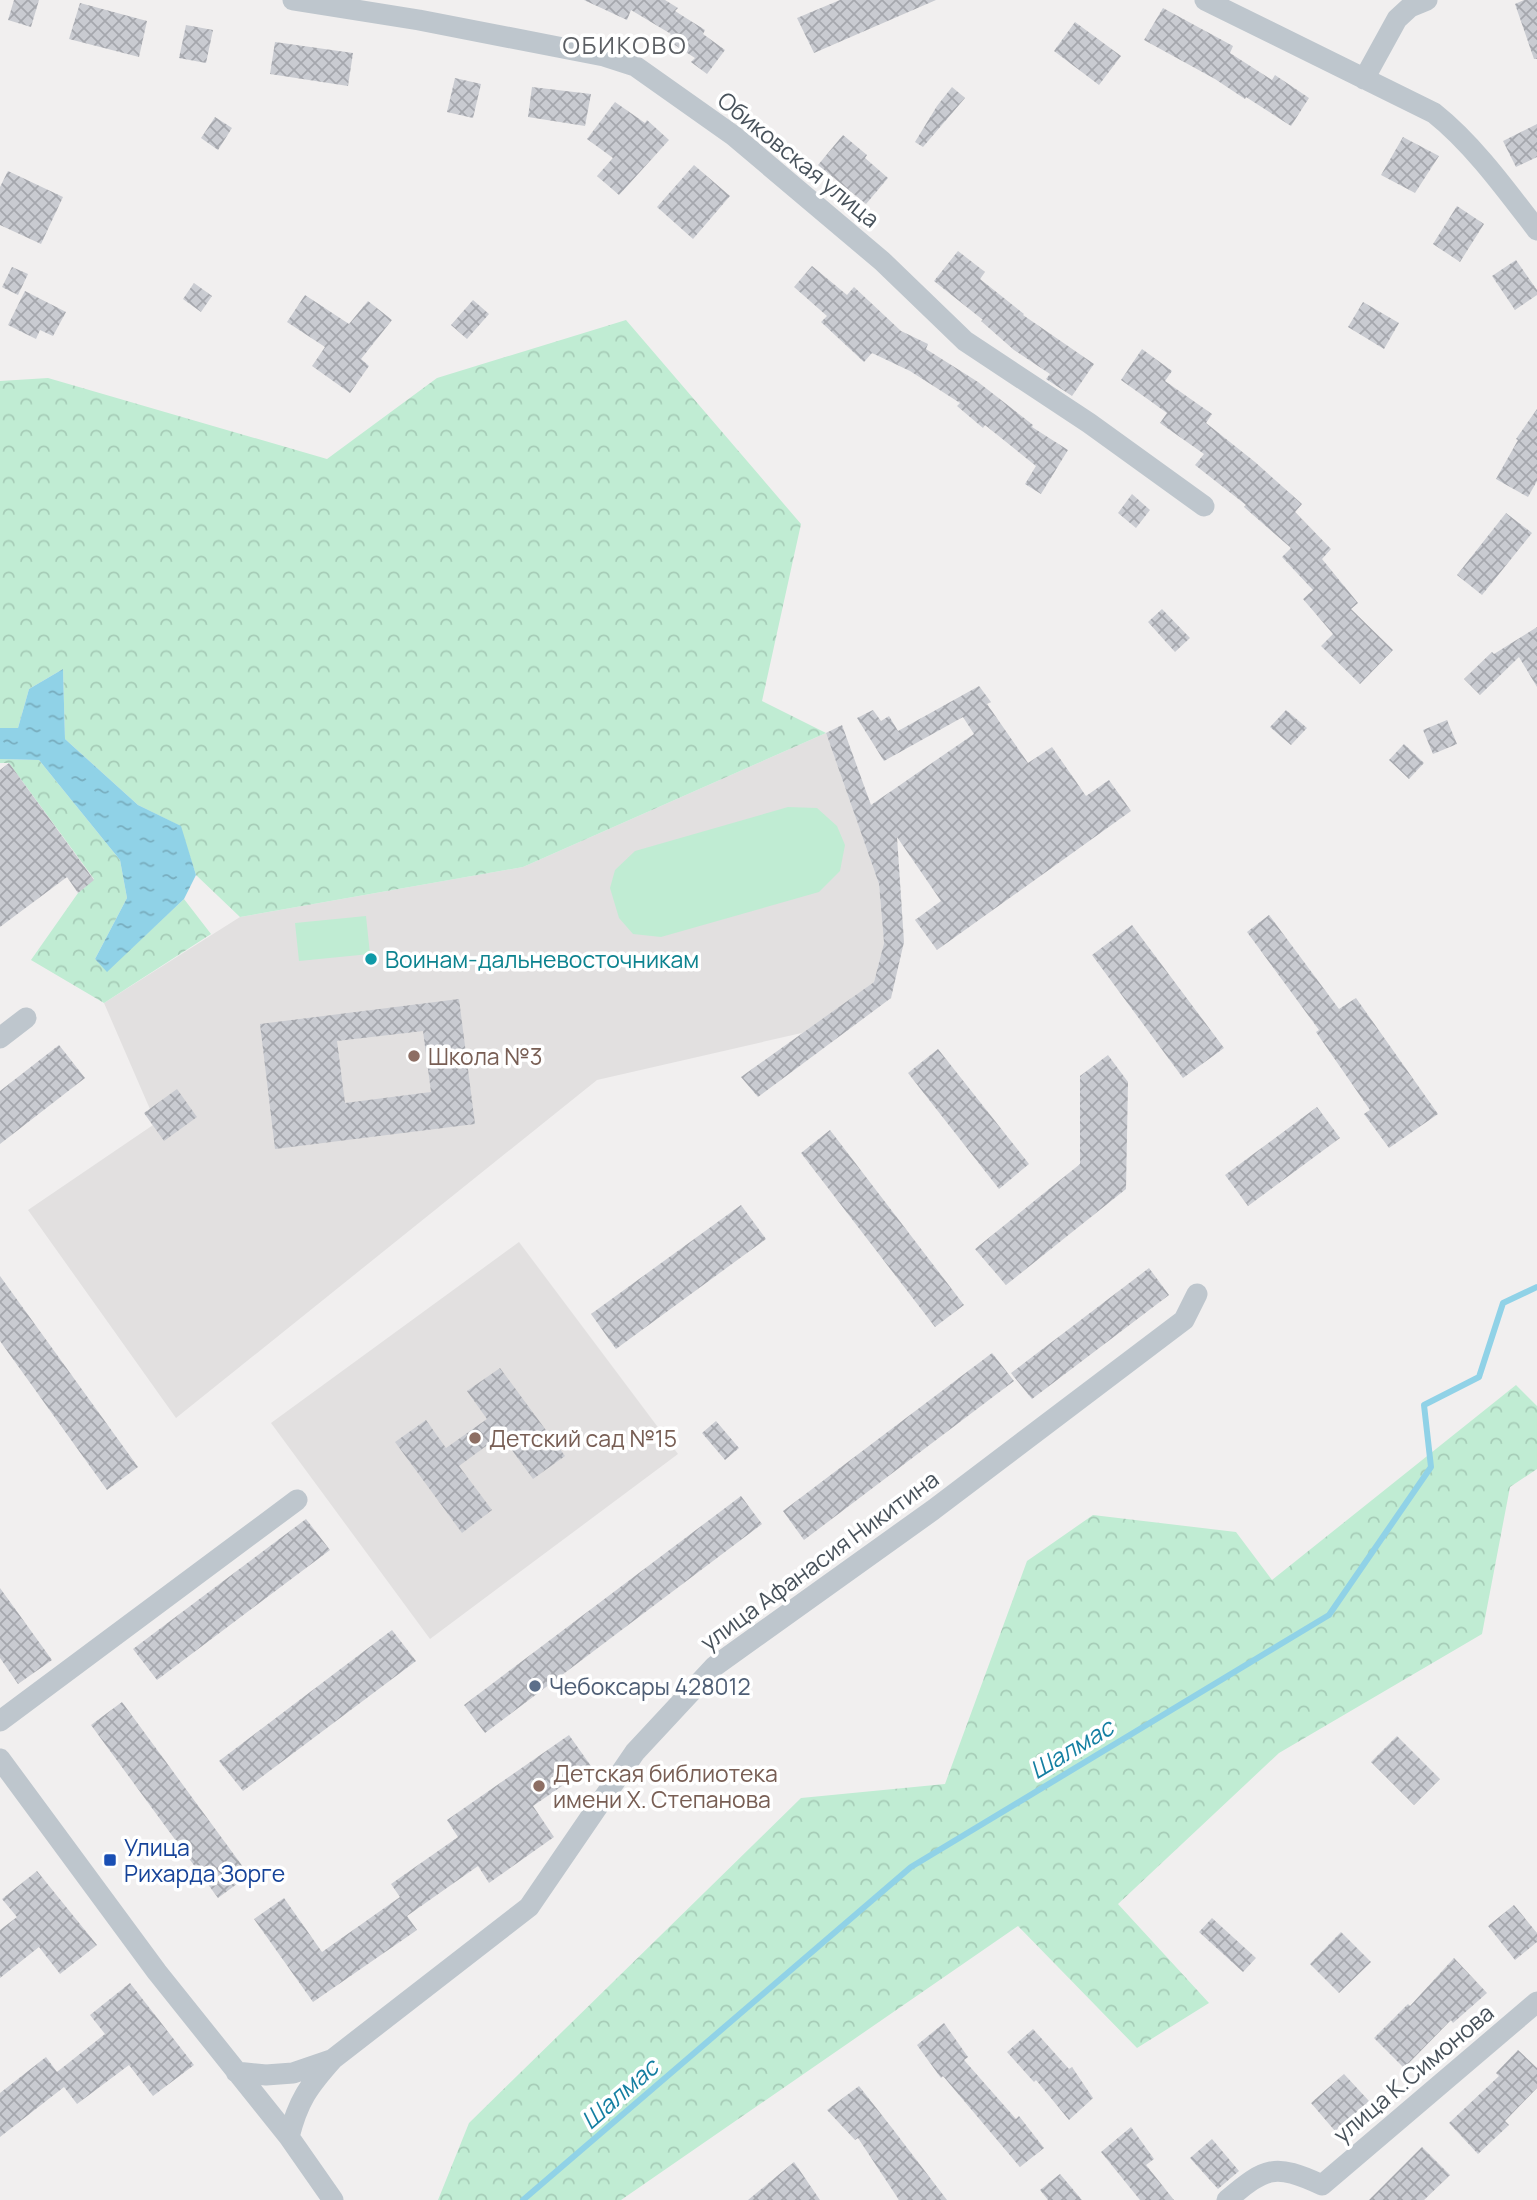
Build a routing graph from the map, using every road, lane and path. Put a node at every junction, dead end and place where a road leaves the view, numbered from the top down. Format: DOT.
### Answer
graph roads {
  1 [pos="293,0"];
  2 [pos="1205,0"];
  3 [pos="1427,0"];
  4 [pos="1364,79"];
  5 [pos="1537,230"];
  6 [pos="1204,506"];
  7 [pos="26,1018"];
  8 [pos="0,1038"];
  9 [pos="1197,1294"];
  10 [pos="297,1500"];
  11 [pos="0,1721"];
  12 [pos="0,1759"];
  13 [pos="1537,2002"];
  14 [pos="333,2059"];
  15 [pos="233,2068"];
  16 [pos="289,2137"];
  17 [pos="1321,2192"];
  18 [pos="333,2200"];
  19 [pos="1227,2200"];
  1 -- 6 [label="street, Обиковская улица"];
  2 -- 4 [label="street"];
  3 -- 4 [label="street"];
  4 -- 5 [label="street"];
  7 -- 8 [label="street"];
  9 -- 14 [label="street, улица Афанасия Никитина"];
  10 -- 11 [label="street"];
  12 -- 15 [label="street"];
  13 -- 17 [label="street, улица К.Симонова"];
  14 -- 15 [label="street"];
  14 -- 16 [label="street, улица Афанасия Никитина"];
  15 -- 16 [label="street"];
  16 -- 18 [label="street"];
  17 -- 19 [label="street"];
}
